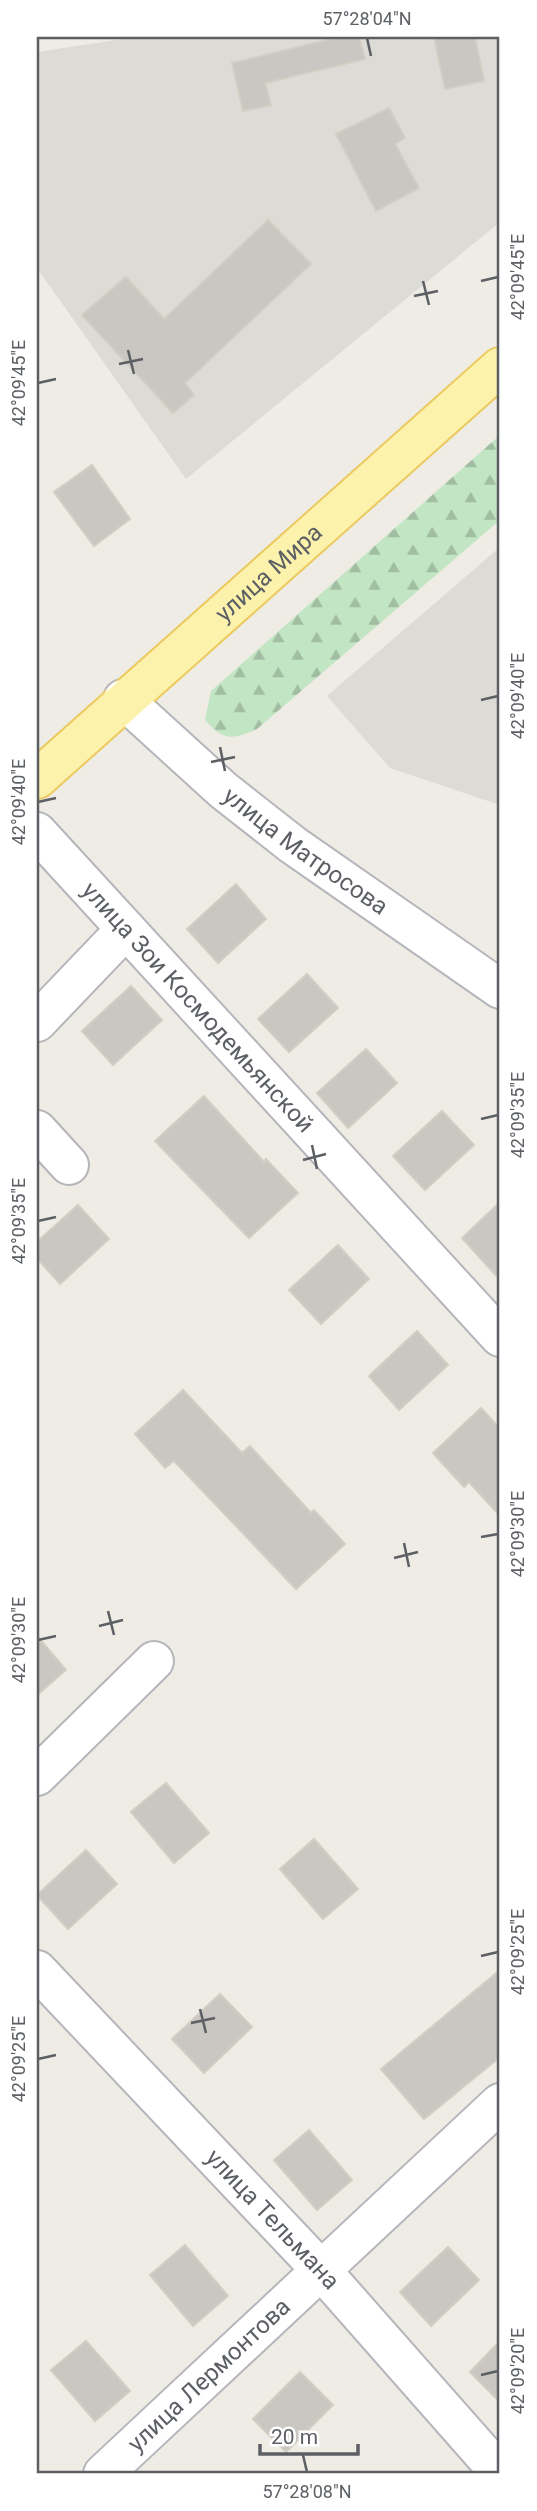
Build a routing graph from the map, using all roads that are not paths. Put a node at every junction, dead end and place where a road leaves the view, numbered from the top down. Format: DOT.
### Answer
graph roads {
  1 [pos="500,367"];
  2 [pos="123,699"];
  3 [pos="37,779"];
  4 [pos="37,832"];
  5 [pos="126,929"];
  6 [pos="500,989"];
  7 [pos="37,1022"];
  8 [pos="37,1130"];
  9 [pos="69,1165"];
  10 [pos="500,1337"];
  11 [pos="154,1661"];
  12 [pos="37,1776"];
  13 [pos="37,1970"];
  14 [pos="500,2103"];
  15 [pos="321,2270"];
  16 [pos="500,2473"];
  17 [pos="103,2474"];
  1 -- 2 [label="main road, улица Мира"];
  2 -- 3 [label="main road, улица Мира"];
  2 -- 6 [label="street, улица Матросова"];
  4 -- 5 [label="street, улица Зои Космодемьянской"];
  5 -- 7 [label="street"];
  5 -- 10 [label="street, улица Зои Космодемьянской"];
  8 -- 9 [label="street"];
  11 -- 12 [label="street"];
  13 -- 15 [label="street, улица Тельмана"];
  14 -- 15 [label="street, улица Лермонтова"];
  15 -- 16 [label="street, улица Тельмана"];
  15 -- 17 [label="street, улица Лермонтова"];
}
